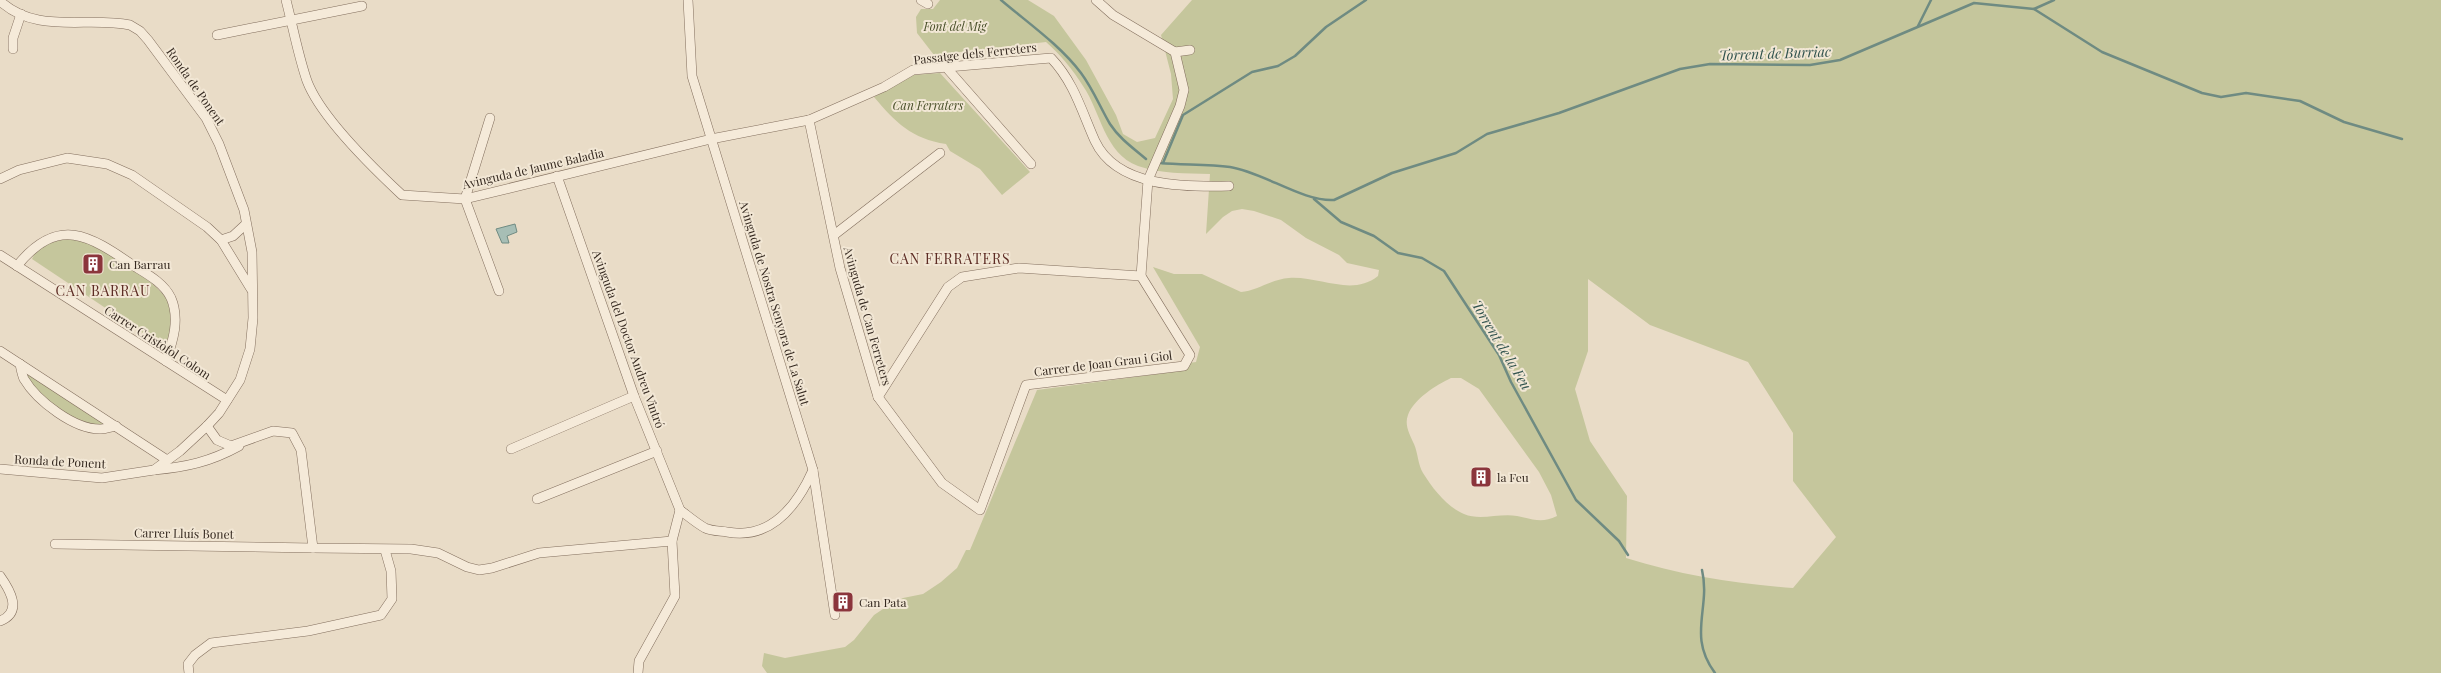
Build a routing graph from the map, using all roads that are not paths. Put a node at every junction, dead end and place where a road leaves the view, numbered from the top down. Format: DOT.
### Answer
graph roads {
  1 [pos="286,0"];
  2 [pos="688,0"];
  3 [pos="1096,0"];
  4 [pos="0,1"];
  5 [pos="362,6"];
  6 [pos="21,14"];
  7 [pos="291,19"];
  8 [pos="218,35"];
  9 [pos="13,49"];
  10 [pos="1190,50"];
  11 [pos="1175,52"];
  12 [pos="945,66"];
  13 [pos="490,118"];
  14 [pos="809,120"];
  15 [pos="711,139"];
  16 [pos="940,153"];
  17 [pos="1031,164"];
  18 [pos="557,176"];
  19 [pos="0,179"];
  20 [pos="1148,180"];
  21 [pos="1229,186"];
  22 [pos="465,199"];
  23 [pos="246,224"];
  24 [pos="834,235"];
  25 [pos="221,240"];
  26 [pos="0,255"];
  27 [pos="17,266"];
  28 [pos="1141,276"];
  29 [pos="251,289"];
  30 [pos="499,291"];
  31 [pos="0,351"];
  32 [pos="166,361"];
  33 [pos="20,364"];
  34 [pos="634,396"];
  35 [pos="878,397"];
  36 [pos="227,400"];
  37 [pos="116,426"];
  38 [pos="207,426"];
  39 [pos="245,442"];
  40 [pos="511,449"];
  41 [pos="657,451"];
  42 [pos="167,460"];
  43 [pos="0,469"];
  44 [pos="154,470"];
  45 [pos="813,470"];
  46 [pos="537,500"];
  47 [pos="680,510"];
  48 [pos="980,510"];
  49 [pos="672,542"];
  50 [pos="55,544"];
  51 [pos="313,548"];
  52 [pos="385,550"];
  53 [pos="0,576"];
  54 [pos="835,615"];
  55 [pos="0,621"];
  56 [pos="189,673"];
  57 [pos="638,673"];
  1 -- 7 [label="street, Avinguda de Jaume Baladia"];
  2 -- 15 [label="street, Avinguda de Nostra Senyora de La Salut"];
  3 -- 11 [label="street"];
  4 -- 6 [label="street, Ronda de Ponent"];
  5 -- 7 [label="street"];
  6 -- 9 [label="street"];
  6 -- 23 [label="street, Ronda de Ponent"];
  7 -- 8 [label="street"];
  7 -- 22 [label="street, Avinguda de Jaume Baladia"];
  10 -- 11 [label="street"];
  11 -- 20 [label="street"];
  12 -- 14 [label="street, Passatge dels Ferreters"];
  12 -- 17 [label="street"];
  12 -- 20 [label="street, Passatge dels Ferreters"];
  13 -- 22 [label="street"];
  14 -- 15 [label="street, Avinguda de Jaume Baladia"];
  14 -- 24 [label="street, Avinguda de Can Ferreters"];
  15 -- 18 [label="street, Avinguda de Jaume Baladia"];
  15 -- 45 [label="street, Avinguda de Nostra Senyora de La Salut"];
  16 -- 24 [label="street"];
  18 -- 22 [label="street, Avinguda de Jaume Baladia"];
  18 -- 34 [label="street, Avinguda del Doctor Andreu Vintró"];
  19 -- 25 [label="street"];
  20 -- 21 [label="street, Passatge dels Ferreters"];
  20 -- 28 [label="street"];
  22 -- 30 [label="street"];
  23 -- 25 [label="street"];
  23 -- 29 [label="street, Ronda de Ponent"];
  24 -- 35 [label="street, Avinguda de Can Ferreters"];
  25 -- 29 [label="street"];
  26 -- 27 [label="street, Carrer Cristòfol Colom"];
  27 -- 32 [label="street, Carrer Cristòfol Colom"];
  27 -- 32 [label="street"];
  28 -- 35 [label="street"];
  28 -- 48 [label="street, Carrer de Joan Grau i Giol"];
  29 -- 36 [label="street, Ronda de Ponent"];
  31 -- 33 [label="street"];
  32 -- 36 [label="street, Carrer Cristòfol Colom"];
  33 -- 37 [label="street"];
  33 -- 37 [label="street"];
  34 -- 40 [label="street"];
  34 -- 41 [label="street, Avinguda del Doctor Andreu Vintró"];
  35 -- 48 [label="street, Avinguda de Can Ferreters"];
  36 -- 38 [label="street, Ronda de Ponent"];
  37 -- 42 [label="street"];
  38 -- 39 [label="street"];
  38 -- 42 [label="street, Ronda de Ponent"];
  39 -- 44 [label="street"];
  39 -- 51 [label="street"];
  41 -- 46 [label="street"];
  41 -- 47 [label="street, Avinguda del Doctor Andreu Vintró"];
  42 -- 44 [label="street, Ronda de Ponent"];
  43 -- 44 [label="street, Ronda de Ponent"];
  45 -- 47 [label="street"];
  45 -- 54 [label="street, Avinguda de Nostra Senyora de La Salut"];
  47 -- 49 [label="street"];
  49 -- 52 [label="street, Carrer Lluís Bonet"];
  49 -- 57 [label="street"];
  50 -- 51 [label="street, Carrer Lluís Bonet"];
  51 -- 52 [label="street, Carrer Lluís Bonet"];
  52 -- 56 [label="street"];
  53 -- 55 [label="street"];
}
